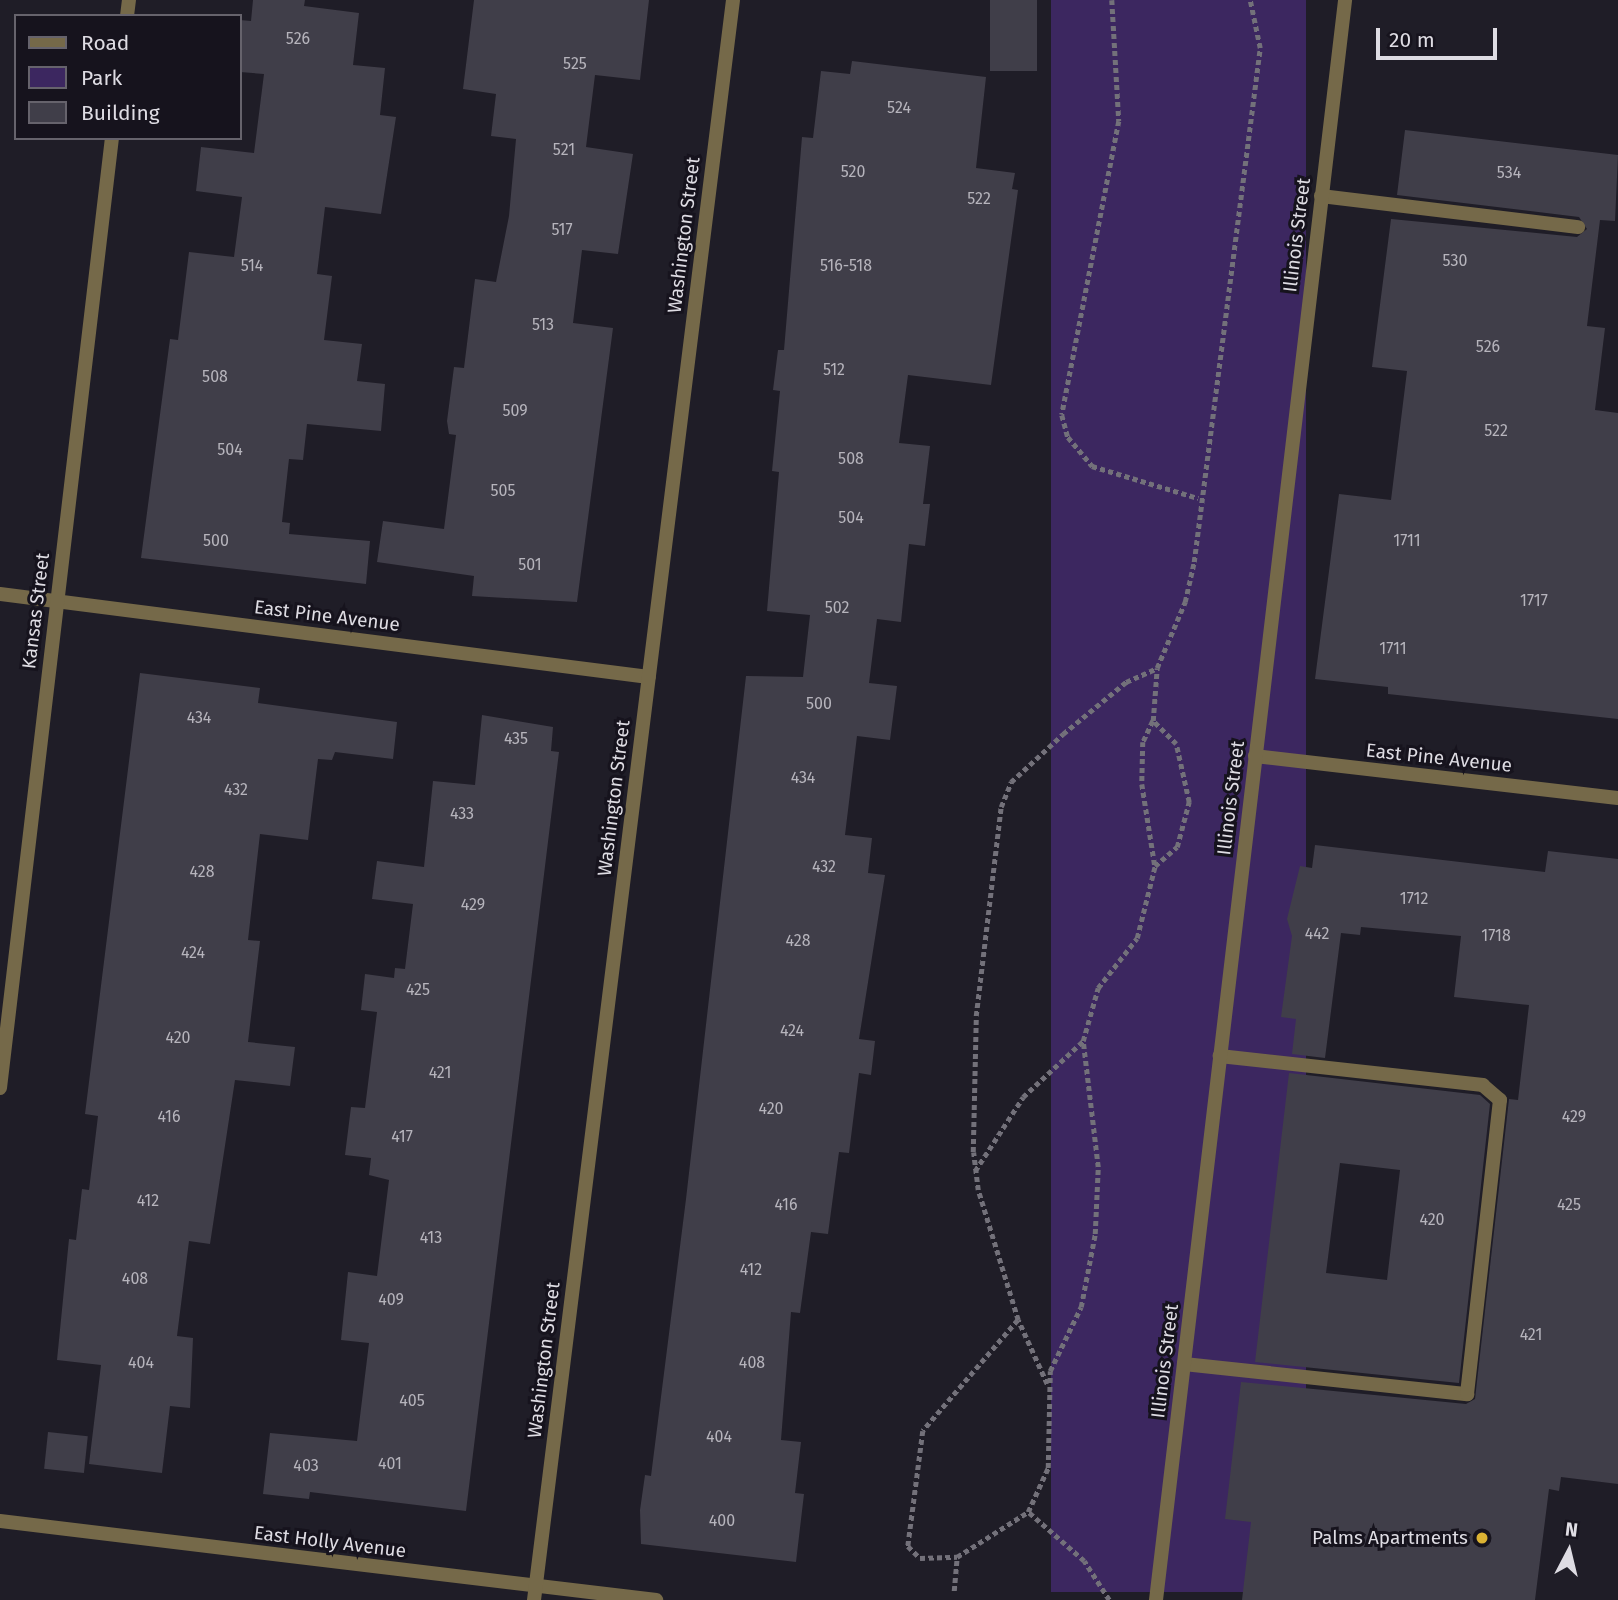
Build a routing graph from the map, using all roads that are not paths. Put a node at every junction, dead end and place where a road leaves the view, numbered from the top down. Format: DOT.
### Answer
graph roads {
  1 [pos="733,0"];
  2 [pos="1345,0"];
  3 [pos="112,140"];
  4 [pos="1321,196"];
  5 [pos="1578,227"];
  6 [pos="0,594"];
  7 [pos="57,601"];
  8 [pos="649,677"];
  9 [pos="1255,756"];
  10 [pos="1618,798"];
  11 [pos="1220,1056"];
  12 [pos="0,1088"];
  13 [pos="1184,1364"];
  14 [pos="0,1521"];
  15 [pos="535,1592"];
  16 [pos="656,1600"];
  17 [pos="1156,1600"];
  1 -- 8 [label="street, Washington Street"];
  2 -- 4 [label="street, Illinois Street"];
  3 -- 7 [label="street, Kansas Street"];
  4 -- 5 [label="street"];
  4 -- 9 [label="street, Illinois Street"];
  6 -- 7 [label="street, East Pine Avenue"];
  7 -- 8 [label="street, East Pine Avenue"];
  7 -- 12 [label="street, Kansas Street"];
  8 -- 15 [label="street, Washington Street"];
  9 -- 10 [label="street, East Pine Avenue"];
  9 -- 11 [label="street, Illinois Street"];
  11 -- 13 [label="street, Illinois Street"];
  11 -- 13 [label="street"];
  13 -- 17 [label="street, Illinois Street"];
  14 -- 15 [label="street, East Holly Avenue"];
  15 -- 16 [label="street, East Holly Avenue"];
}
